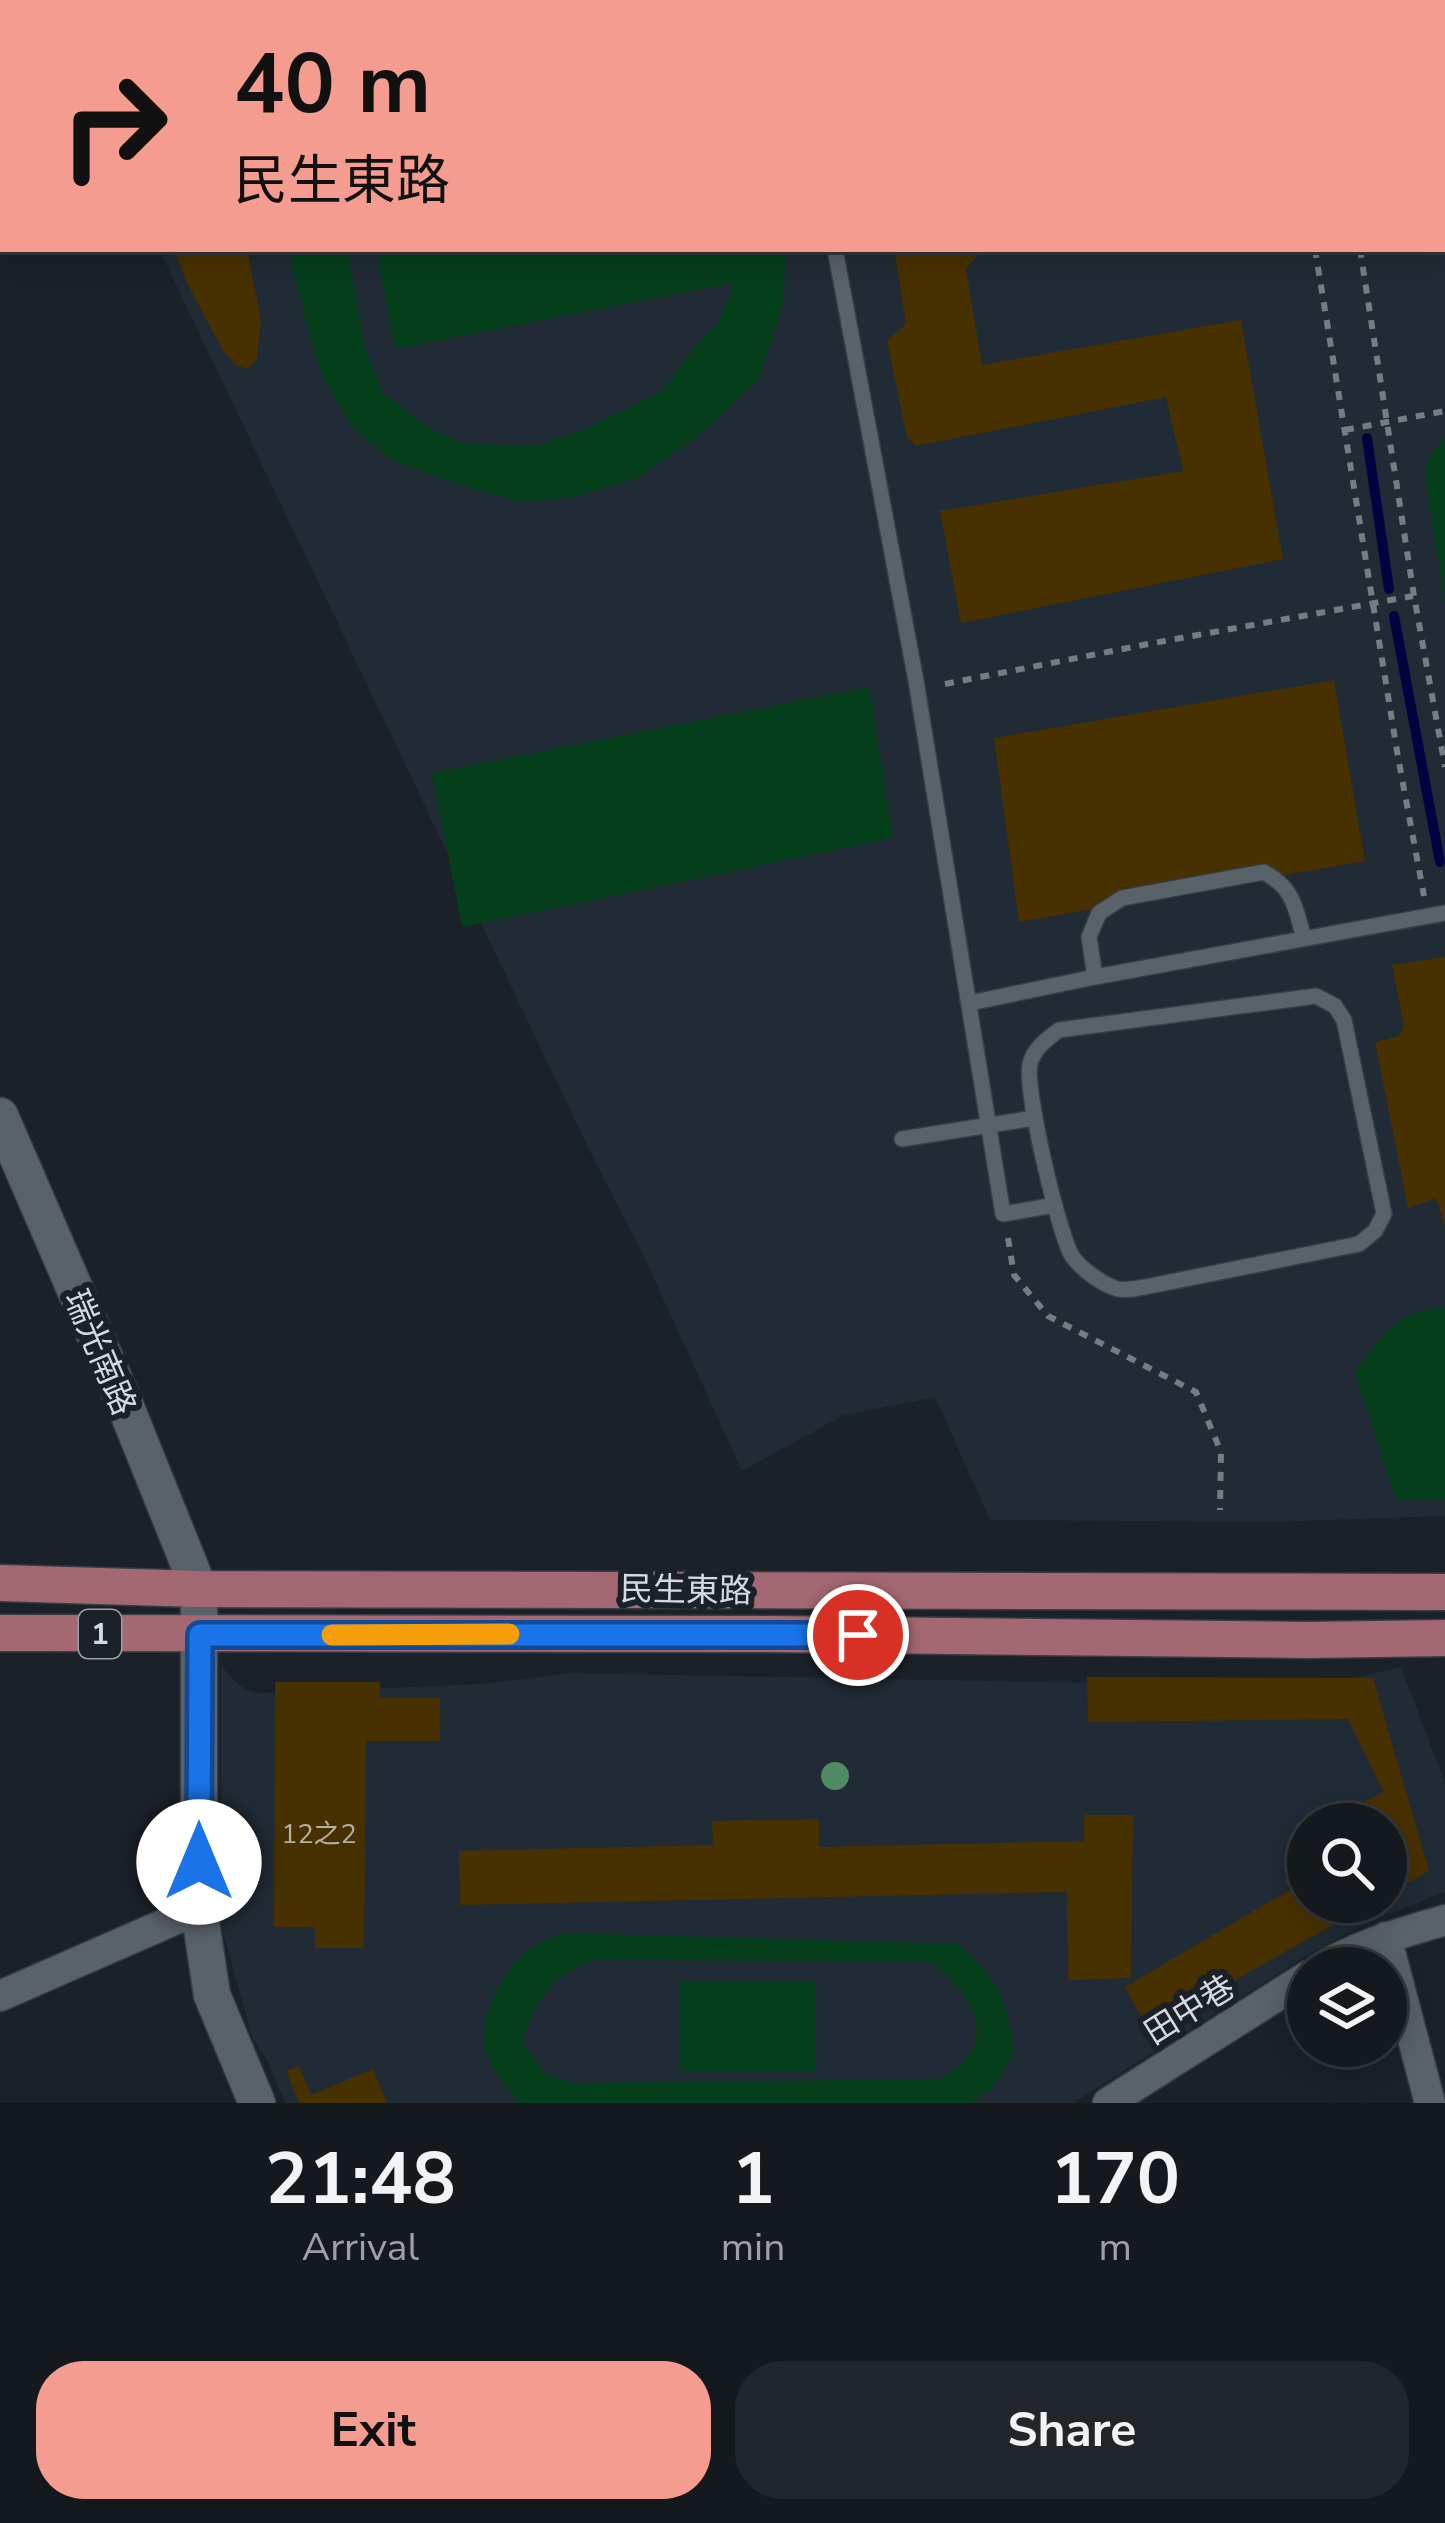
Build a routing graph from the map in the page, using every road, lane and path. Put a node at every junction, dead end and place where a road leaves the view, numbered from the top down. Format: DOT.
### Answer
graph roads {
  1 [pos="836,252"];
  2 [pos="1315,252"];
  3 [pos="1361,252"];
  4 [pos="1445,411"];
  5 [pos="1389,422"];
  6 [pos="1345,430"];
  7 [pos="1414,596"];
  8 [pos="1372,604"];
  9 [pos="945,684"];
  10 [pos="1445,767"];
  11 [pos="1445,913"];
  12 [pos="1427,916"];
  13 [pos="1304,938"];
  14 [pos="1094,977"];
  15 [pos="970,1003"];
  16 [pos="0,1116"];
  17 [pos="1034,1118"];
  18 [pos="990,1127"];
  19 [pos="902,1139"];
  20 [pos="1055,1205"];
  21 [pos="1004,1214"];
  22 [pos="1220,1510"];
  23 [pos="0,1583"];
  24 [pos="199,1589"];
  25 [pos="1445,1592"];
  26 [pos="0,1633"];
  27 [pos="200,1635"];
  28 [pos="1445,1638"];
  29 [pos="199,1909"];
  30 [pos="1445,1920"];
  31 [pos="1386,1937"];
  32 [pos="1362,1947"];
  33 [pos="1287,1989"];
  34 [pos="0,1996"];
  35 [pos="257,2103"];
  36 [pos="1108,2103"];
  37 [pos="1430,2103"];
  1 -- 15 [label="lane"];
  2 -- 6 [label="path"];
  3 -- 5 [label="path"];
  4 -- 5 [label="path"];
  5 -- 6 [label="path"];
  5 -- 7 [label="path"];
  6 -- 8 [label="path"];
  7 -- 8 [label="path"];
  7 -- 10 [label="path"];
  8 -- 9 [label="path"];
  8 -- 12 [label="path"];
  11 -- 12 [label="lane"];
  12 -- 13 [label="lane"];
  13 -- 14 [label="lane"];
  13 -- 14 [label="lane"];
  14 -- 15 [label="lane"];
  15 -- 18 [label="lane"];
  16 -- 24 [label="street, 瑞光南路"];
  17 -- 18 [label="lane"];
  17 -- 20 [label="lane"];
  17 -- 20 [label="lane"];
  18 -- 19 [label="lane"];
  18 -- 21 [label="lane"];
  20 -- 21 [label="lane"];
  21 -- 22 [label="path"];
  23 -- 24 [label="main road, 民生東路 / 1"];
  24 -- 25 [label="main road, 民生東路 / 1"];
  24 -- 27 [label="street"];
  26 -- 27 [label="main road, 民生東路 / 1"];
  27 -- 28 [label="main road, 民生東路 / 1"];
  27 -- 29 [label="street"];
  29 -- 34 [label="street"];
  29 -- 35 [label="street"];
  30 -- 31 [label="street"];
  31 -- 32 [label="street"];
  31 -- 37 [label="street"];
  33 -- 36 [label="street, 田中巷"];
}
